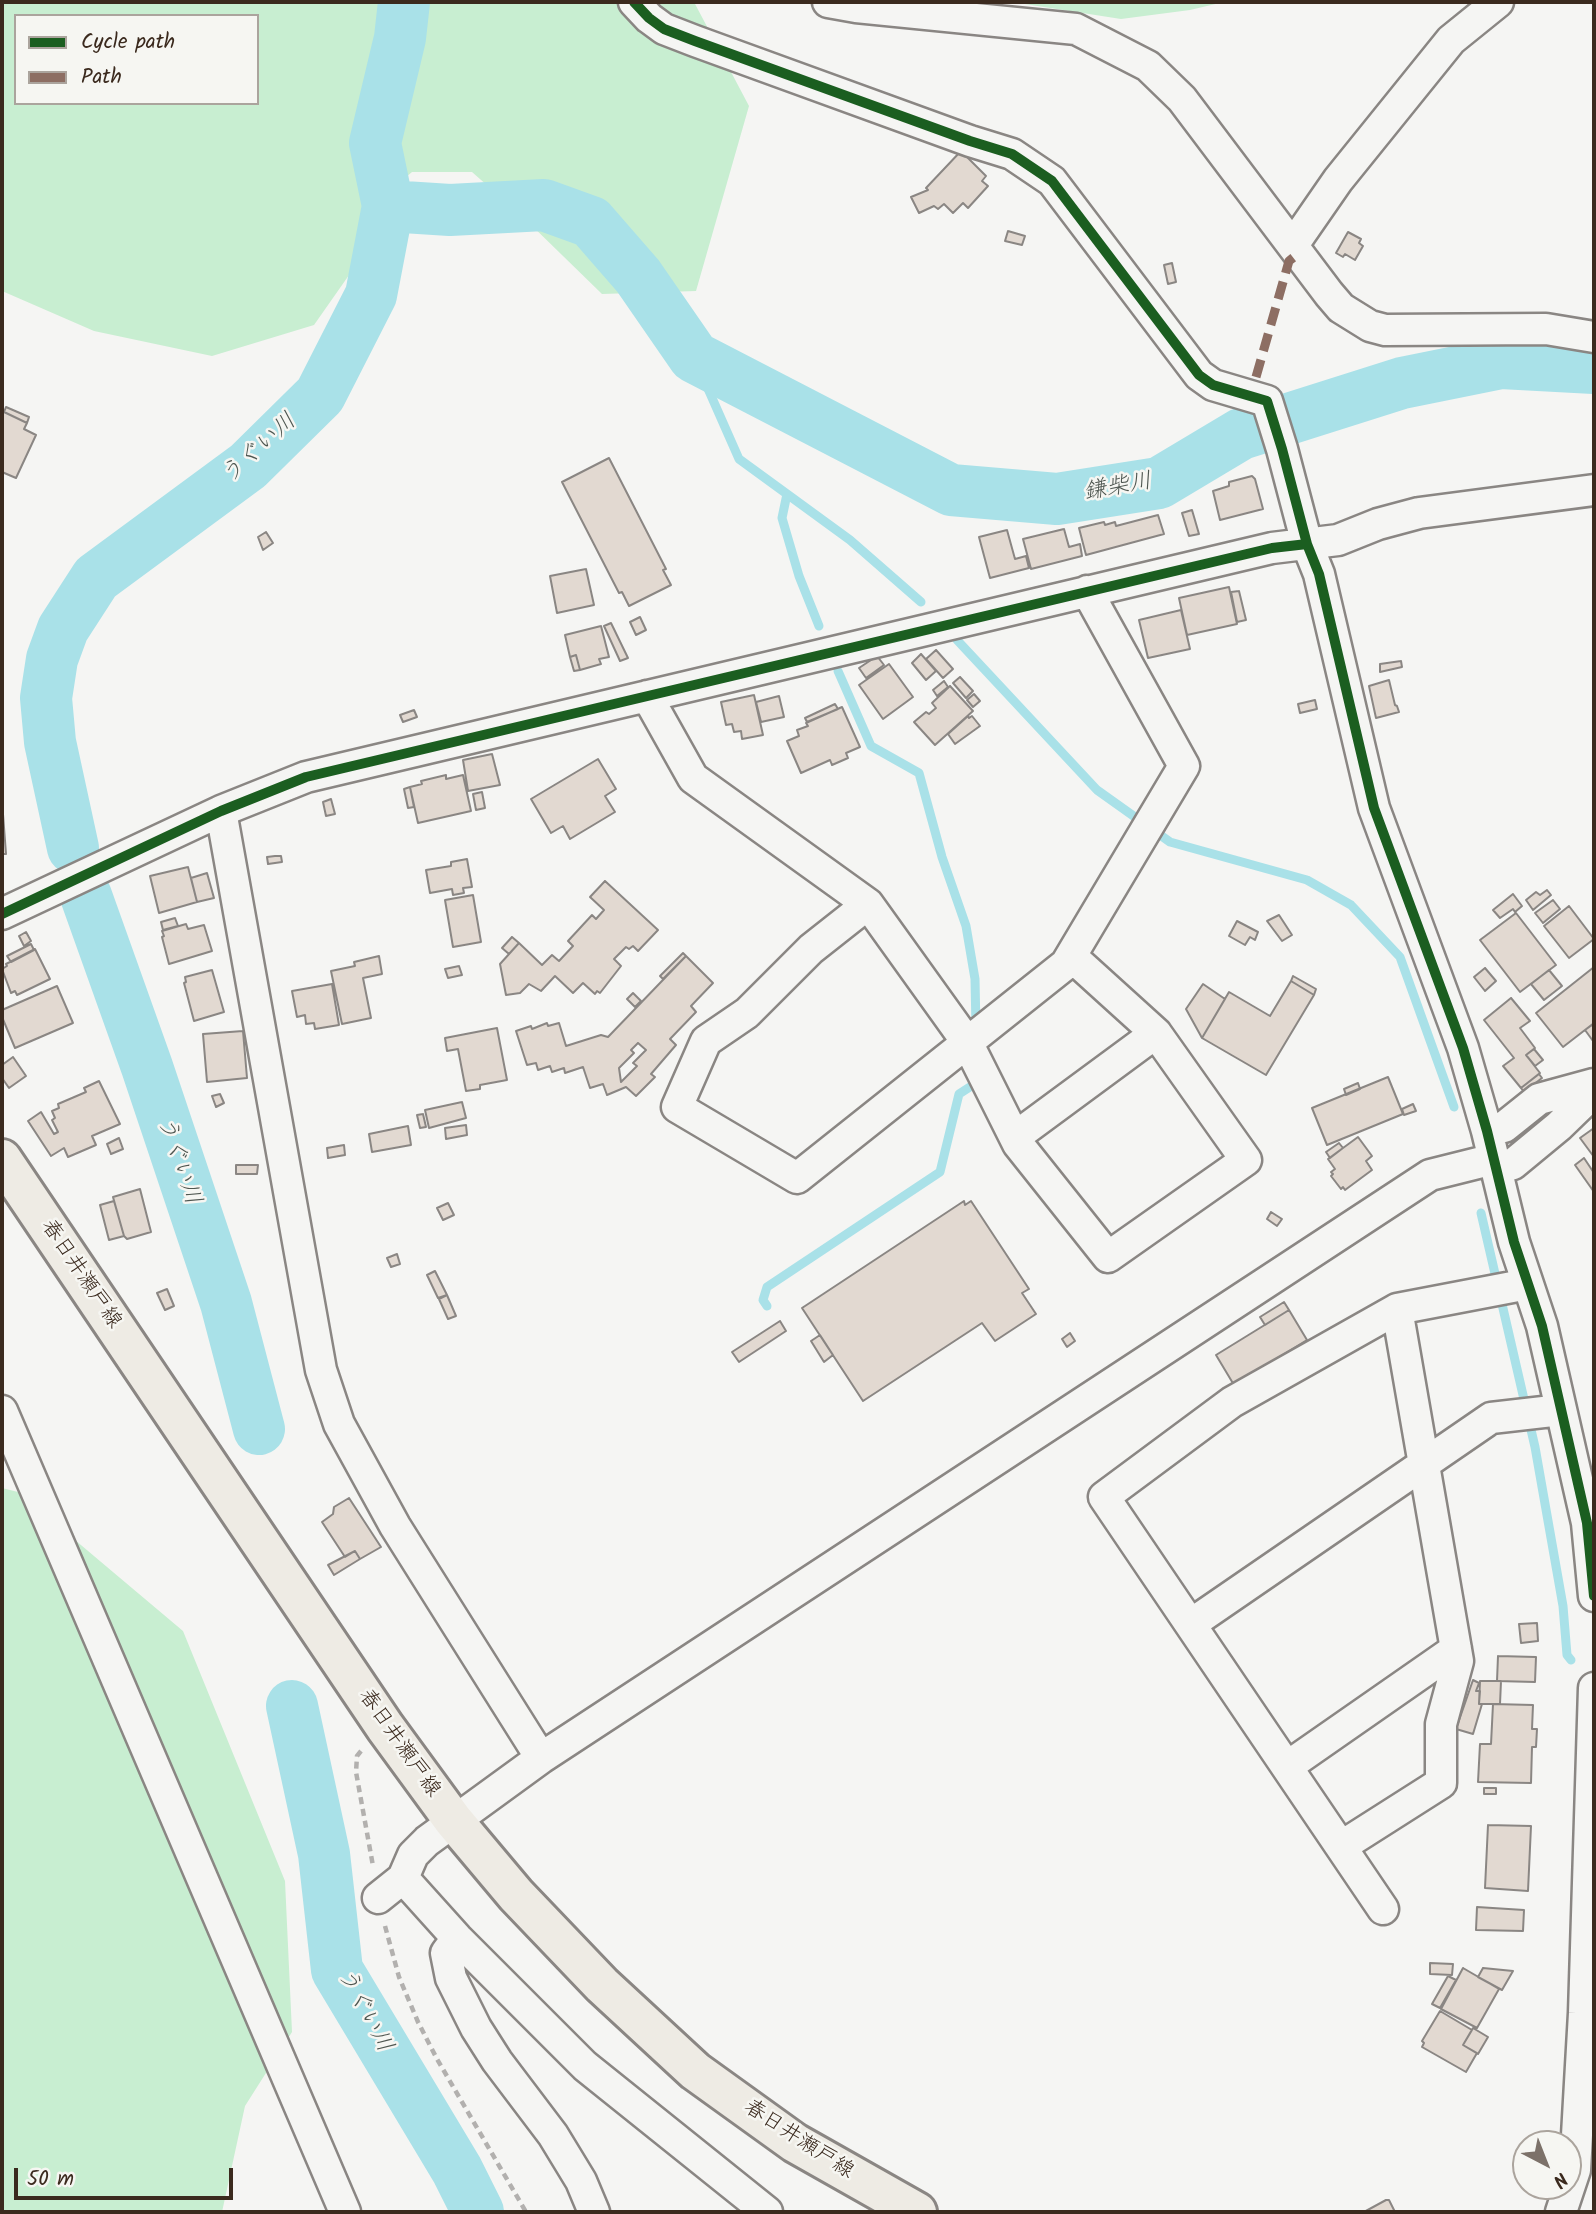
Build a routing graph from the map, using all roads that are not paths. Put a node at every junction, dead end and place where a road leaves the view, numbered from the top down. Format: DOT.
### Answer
graph roads {
  1 [pos="635,2"];
  2 [pos="828,2"];
  3 [pos="1498,2"];
  4 [pos="1293,245"];
  5 [pos="1594,337"];
  6 [pos="1594,491"];
  7 [pos="1307,544"];
  8 [pos="1087,592"];
  9 [pos="647,696"];
  10 [pos="222,811"];
  11 [pos="868,904"];
  12 [pos="2,914"];
  13 [pos="1071,956"];
  14 [pos="1156,1033"];
  15 [pos="967,1042"];
  16 [pos="1594,1084"];
  17 [pos="1594,1092"];
  18 [pos="1015,1138"];
  19 [pos="1492,1153"];
  20 [pos="2,1160"];
  21 [pos="1528,1284"];
  22 [pos="1397,1309"];
  23 [pos="1561,1410"];
  24 [pos="2,1411"];
  25 [pos="1424,1464"];
  26 [pos="1594,1596"];
  27 [pos="1191,1624"];
  28 [pos="1456,1649"];
  29 [pos="1594,1688"];
  30 [pos="541,1758"];
  31 [pos="1288,1766"];
  32 [pos="453,1820"];
  33 [pos="1342,1846"];
  34 [pos="402,1878"];
  35 [pos="378,1898"];
  36 [pos="1383,1909"];
  37 [pos="457,1938"];
  38 [pos="345,2212"];
  39 [pos="594,2212"];
  40 [pos="766,2212"];
  41 [pos="917,2212"];
  42 [pos="1561,2212"];
  1 -- 7 [label="street"];
  2 -- 4 [label="street"];
  3 -- 4 [label="street"];
  4 -- 5 [label="street"];
  6 -- 7 [label="street"];
  7 -- 8 [label="street"];
  7 -- 19 [label="street"];
  8 -- 9 [label="street"];
  8 -- 13 [label="street"];
  9 -- 10 [label="street"];
  9 -- 11 [label="street"];
  10 -- 12 [label="street"];
  10 -- 30 [label="street"];
  11 -- 15 [label="street"];
  11 -- 15 [label="street"];
  13 -- 14 [label="street"];
  13 -- 15 [label="street"];
  14 -- 18 [label="street"];
  14 -- 18 [label="street"];
  15 -- 18 [label="street"];
  16 -- 19 [label="street"];
  17 -- 19 [label="street"];
  19 -- 21 [label="street"];
  19 -- 30 [label="street"];
  20 -- 32 [label="main road, 春日井瀬戸線"];
  21 -- 22 [label="street"];
  21 -- 23 [label="street"];
  22 -- 25 [label="street"];
  22 -- 27 [label="street"];
  23 -- 25 [label="street"];
  23 -- 26 [label="street"];
  24 -- 38 [label="street"];
  25 -- 27 [label="street"];
  25 -- 28 [label="street"];
  27 -- 31 [label="street"];
  28 -- 31 [label="street"];
  28 -- 33 [label="street"];
  29 -- 42 [label="street"];
  30 -- 32 [label="street"];
  31 -- 33 [label="street"];
  32 -- 34 [label="street"];
  32 -- 41 [label="main road, 春日井瀬戸線"];
  33 -- 36 [label="street"];
  34 -- 35 [label="street"];
  34 -- 37 [label="street"];
  37 -- 39 [label="street"];
  37 -- 40 [label="street"];
}
